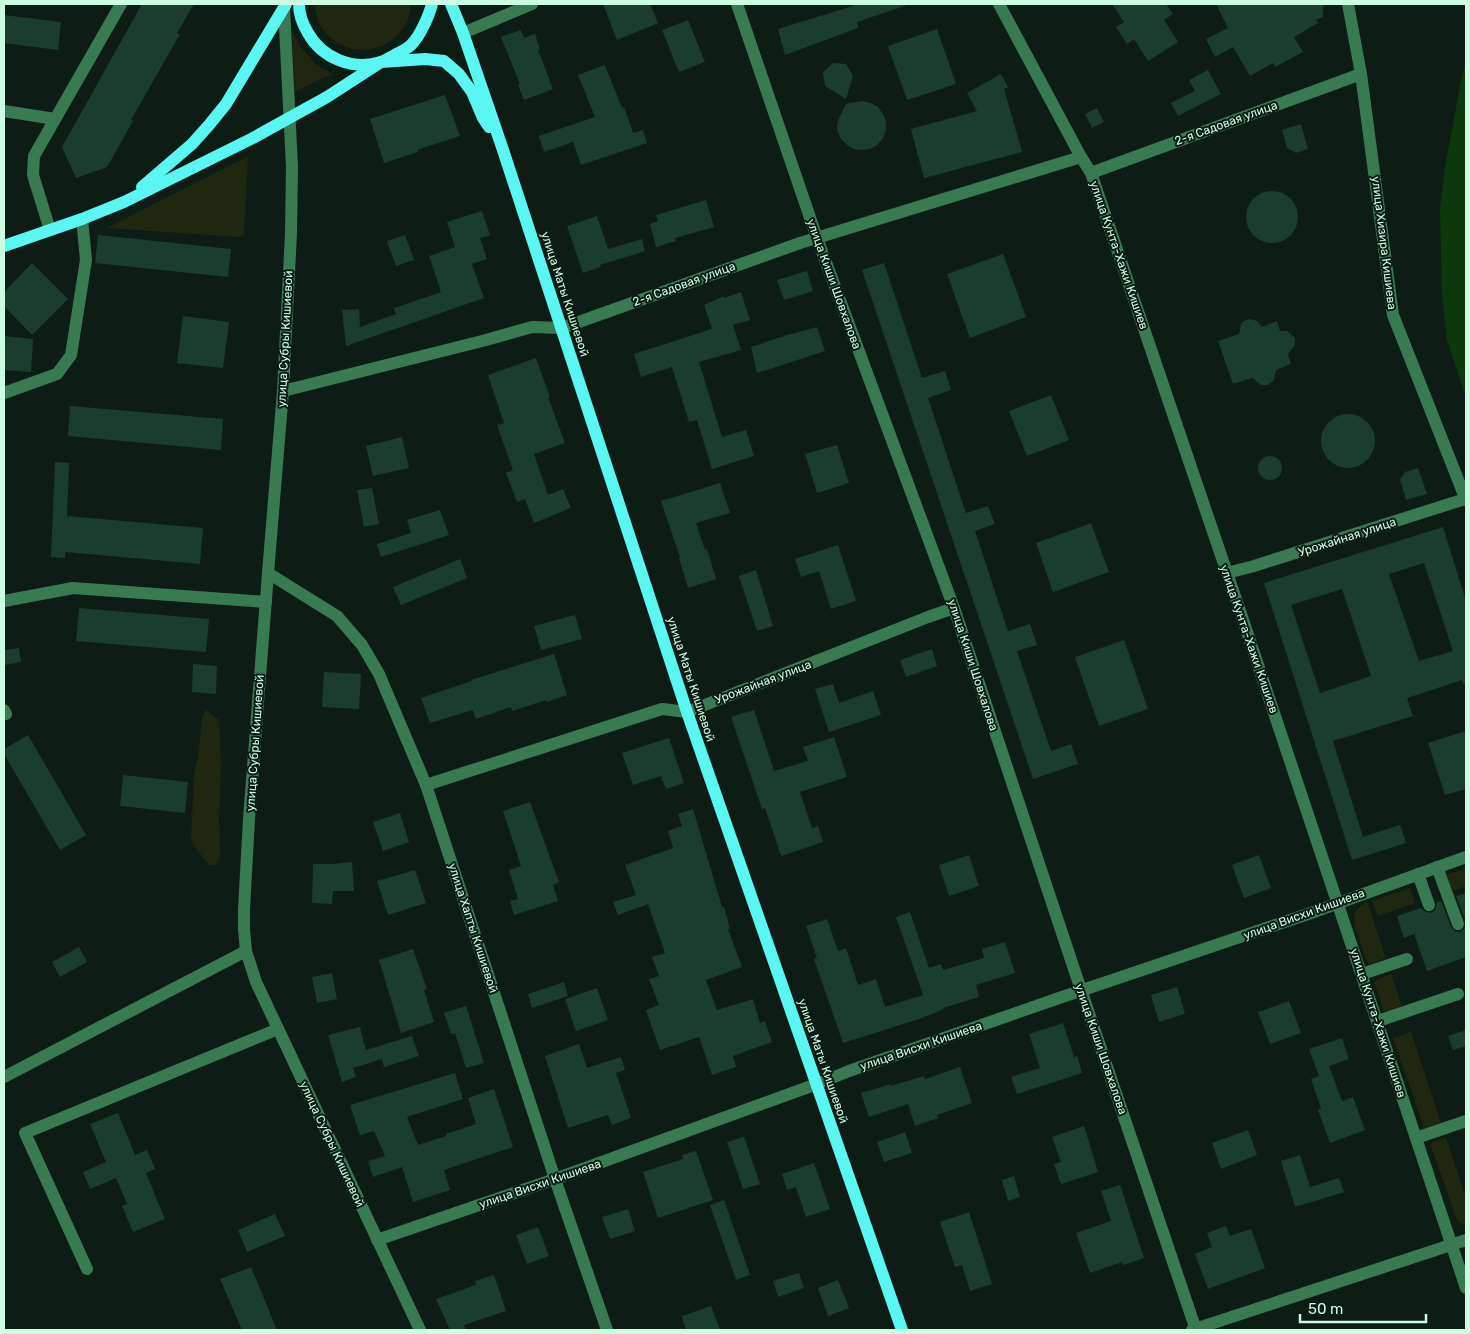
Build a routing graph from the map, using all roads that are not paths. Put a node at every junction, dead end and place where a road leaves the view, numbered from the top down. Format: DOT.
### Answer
graph roads {
  1 [pos="121,4"];
  2 [pos="299,4"];
  3 [pos="432,4"];
  4 [pos="451,4"];
  5 [pos="532,4"];
  6 [pos="736,4"];
  7 [pos="998,4"];
  8 [pos="1348,4"];
  9 [pos="285,6"];
  10 [pos="463,33"];
  11 [pos="381,62"];
  12 [pos="1362,74"];
  13 [pos="4,111"];
  14 [pos="289,118"];
  15 [pos="55,119"];
  16 [pos="503,150"];
  17 [pos="1081,157"];
  18 [pos="1091,173"];
  19 [pos="124,202"];
  20 [pos="82,219"];
  21 [pos="50,230"];
  22 [pos="817,238"];
  23 [pos="4,246"];
  24 [pos="562,328"];
  25 [pos="283,390"];
  26 [pos="4,393"];
  27 [pos="1466,500"];
  28 [pos="268,573"];
  29 [pos="1228,573"];
  30 [pos="4,601"];
  31 [pos="266,602"];
  32 [pos="954,608"];
  33 [pos="686,712"];
  34 [pos="426,786"];
  35 [pos="1466,857"];
  36 [pos="1437,867"];
  37 [pos="1418,874"];
  38 [pos="1338,903"];
  39 [pos="1430,905"];
  40 [pos="1458,924"];
  41 [pos="246,951"];
  42 [pos="1407,959"];
  43 [pos="1362,974"];
  44 [pos="1081,990"];
  45 [pos="1458,994"];
  46 [pos="1378,1021"];
  47 [pos="278,1029"];
  48 [pos="4,1077"];
  49 [pos="817,1084"];
  50 [pos="1466,1121"];
  51 [pos="1416,1138"];
  52 [pos="555,1179"];
  53 [pos="377,1240"];
  54 [pos="1466,1240"];
  55 [pos="1452,1244"];
  56 [pos="88,1269"];
  57 [pos="1466,1288"];
  58 [pos="420,1330"];
  59 [pos="607,1330"];
  60 [pos="902,1330"];
  61 [pos="1194,1330"];
  1 -- 15 [label="street"];
  2 -- 11 [label="main road"];
  3 -- 11 [label="main road"];
  4 -- 10 [label="main road, улица Маты Кишиевой"];
  5 -- 10 [label="street"];
  6 -- 22 [label="street, улица Киши Шовхалова"];
  7 -- 17 [label="street, улица Кунта-Хажи Кишиев"];
  8 -- 12 [label="street, улица Хизира Кишиева"];
  9 -- 14 [label="street, улица Субры Кишиевой"];
  9 -- 19 [label="main road"];
  10 -- 16 [label="main road, улица Маты Кишиевой"];
  11 -- 14 [label="main road"];
  11 -- 16 [label="main road"];
  12 -- 18 [label="street, 2-я Садовая улица"];
  12 -- 27 [label="street, улица Хизира Кишиева"];
  13 -- 15 [label="street"];
  14 -- 19 [label="main road"];
  14 -- 25 [label="street, улица Субры Кишиевой"];
  15 -- 21 [label="street"];
  16 -- 24 [label="main road, улица Маты Кишиевой"];
  17 -- 18 [label="street, улица Кунта-Хажи Кишиев"];
  17 -- 22 [label="street, 2-я Садовая улица"];
  18 -- 29 [label="street, улица Кунта-Хажи Кишиев"];
  19 -- 20 [label="main road"];
  20 -- 21 [label="main road"];
  20 -- 26 [label="street"];
  21 -- 23 [label="main road"];
  22 -- 24 [label="street, 2-я Садовая улица"];
  22 -- 32 [label="street, улица Киши Шовхалова"];
  24 -- 25 [label="street, 2-я Садовая улица"];
  24 -- 33 [label="main road, улица Маты Кишиевой"];
  25 -- 28 [label="street, улица Субры Кишиевой"];
  27 -- 29 [label="street, Урожайная улица"];
  28 -- 31 [label="street, улица Субры Кишиевой"];
  28 -- 34 [label="street, улица Хапты Кишиевой"];
  29 -- 38 [label="street, улица Кунта-Хажи Кишиев"];
  30 -- 31 [label="street"];
  31 -- 41 [label="street, улица Субры Кишиевой"];
  32 -- 33 [label="street, Урожайная улица"];
  32 -- 44 [label="street, улица Киши Шовхалова"];
  33 -- 34 [label="street, Урожайная улица"];
  33 -- 49 [label="main road, улица Маты Кишиевой"];
  34 -- 52 [label="street, улица Хапты Кишиевой"];
  35 -- 36 [label="street, улица Висхи Кишиева"];
  36 -- 37 [label="street, улица Висхи Кишиева"];
  36 -- 40 [label="street"];
  37 -- 38 [label="street, улица Висхи Кишиева"];
  37 -- 39 [label="street"];
  38 -- 43 [label="street, улица Кунта-Хажи Кишиев"];
  38 -- 44 [label="street, улица Висхи Кишиева"];
  41 -- 47 [label="street, улица Субры Кишиевой"];
  41 -- 48 [label="street"];
  42 -- 43 [label="street"];
  43 -- 46 [label="street, улица Кунта-Хажи Кишиев"];
  44 -- 49 [label="street, улица Висхи Кишиева"];
  44 -- 61 [label="street, улица Киши Шовхалова"];
  45 -- 46 [label="street"];
  46 -- 51 [label="street, улица Кунта-Хажи Кишиев"];
  47 -- 53 [label="street, улица Субры Кишиевой"];
  47 -- 56 [label="street"];
  49 -- 52 [label="street, улица Висхи Кишиева"];
  49 -- 60 [label="main road, улица Маты Кишиевой"];
  50 -- 51 [label="street"];
  51 -- 55 [label="street, улица Кунта-Хажи Кишиев"];
  52 -- 53 [label="street, улица Висхи Кишиева"];
  52 -- 59 [label="street, улица Хапты Кишиевой"];
  53 -- 58 [label="street, улица Субры Кишиевой"];
  54 -- 55 [label="street"];
  55 -- 57 [label="street, улица Кунта-Хажи Кишиев"];
  55 -- 61 [label="street"];
}
